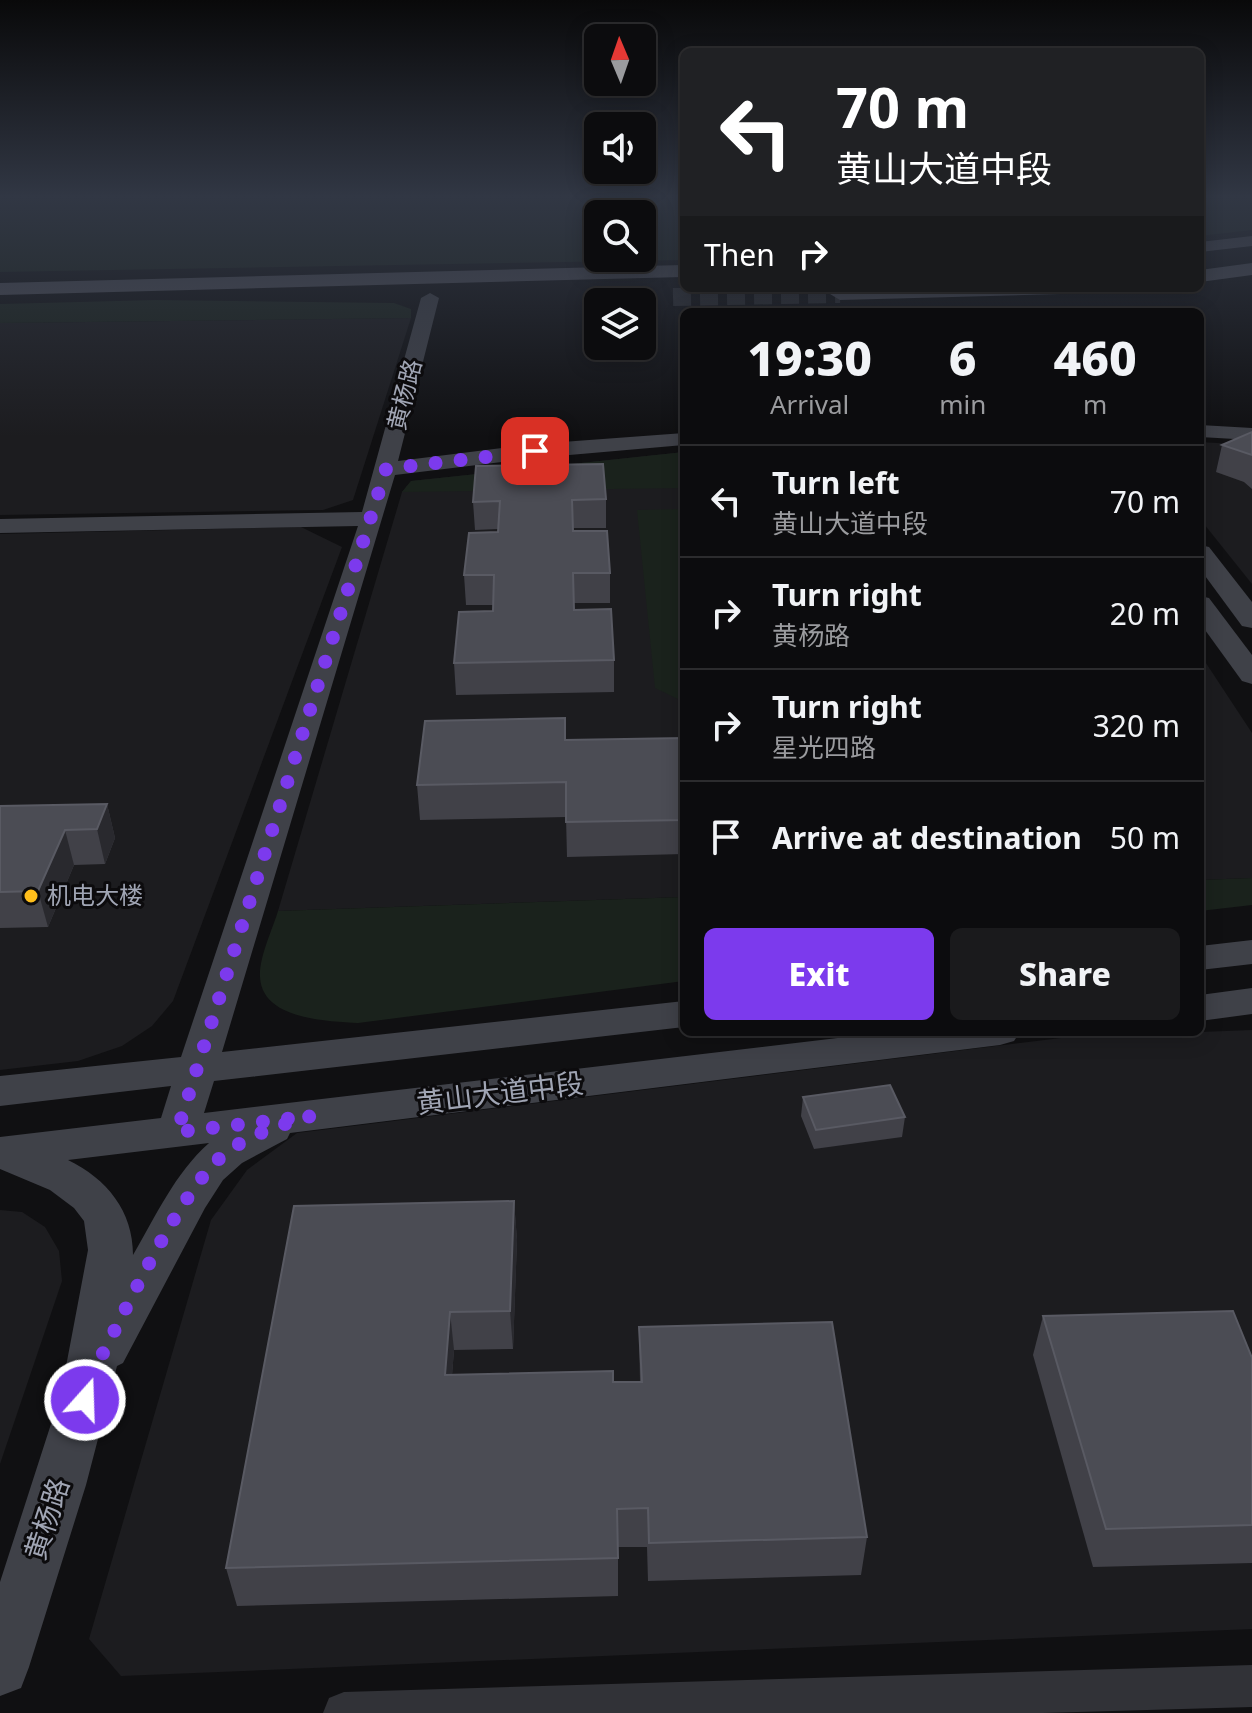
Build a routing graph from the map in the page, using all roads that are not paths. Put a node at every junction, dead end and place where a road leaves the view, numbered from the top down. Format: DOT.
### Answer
graph roads {
  1 [pos="443,277"];
  2 [pos="537,277"];
  3 [pos="308,281"];
  4 [pos="0,289"];
  5 [pos="913,292"];
  6 [pos="563,294"];
  7 [pos="840,294"];
  8 [pos="287,298"];
  9 [pos="438,298"];
  10 [pos="0,300"];
  11 [pos="1204,431"];
  12 [pos="1252,434"];
  13 [pos="680,439"];
  14 [pos="386,469"];
  15 [pos="372,519"];
  16 [pos="0,526"];
  17 [pos="1204,557"];
  18 [pos="1204,609"];
  19 [pos="1252,620"];
  20 [pos="1252,675"];
  21 [pos="1252,952"];
  22 [pos="1204,958"];
  23 [pos="1252,1001"];
  24 [pos="1204,1007"];
  25 [pos="680,1014"];
  26 [pos="967,1036"];
  27 [pos="197,1067"];
  28 [pos="0,1091"];
  29 [pos="311,1116"];
  30 [pos="177,1132"];
  31 [pos="0,1153"];
  32 [pos="94,1370"];
  33 [pos="0,1667"];
  34 [pos="1252,1686"];
  35 [pos="1097,1702"];
  36 [pos="942,1704"];
  37 [pos="344,1713"];
  1 -- 3 [label="main road"];
  2 -- 6 [label="main road"];
  3 -- 4 [label="main road"];
  3 -- 8 [label="main road"];
  5 -- 7 [label="main road"];
  8 -- 9 [label="main road"];
  8 -- 10 [label="main road"];
  9 -- 14 [label="street, 黄杨路"];
  11 -- 12 [label="street"];
  13 -- 14 [label="street"];
  14 -- 15 [label="street, 黄杨路"];
  15 -- 16 [label="street"];
  15 -- 27 [label="street, 黄杨路"];
  17 -- 19 [label="street"];
  18 -- 20 [label="street"];
  21 -- 22 [label="street"];
  23 -- 24 [label="street"];
  25 -- 27 [label="street"];
  26 -- 29 [label="street, 黄山大道中段"];
  27 -- 28 [label="street"];
  27 -- 30 [label="street, 黄杨路"];
  29 -- 30 [label="street, 黄山大道中段"];
  29 -- 32 [label="street"];
  30 -- 31 [label="street, 黄山大道中段"];
  31 -- 32 [label="street"];
  32 -- 33 [label="street, 黄杨路"];
  34 -- 35 [label="street"];
  35 -- 36 [label="street"];
  36 -- 37 [label="street"];
}
